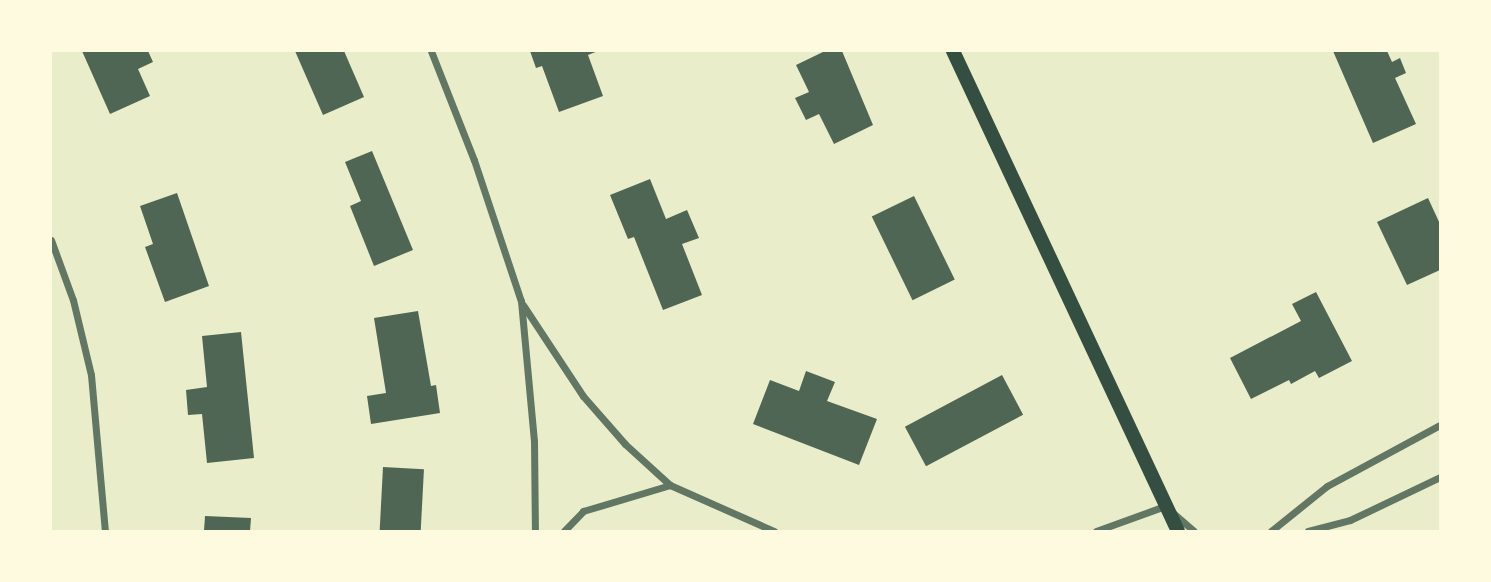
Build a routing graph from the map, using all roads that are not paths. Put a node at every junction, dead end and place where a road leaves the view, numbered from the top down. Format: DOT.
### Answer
graph roads {
  1 [pos="431,51"];
  2 [pos="953,51"];
  3 [pos="51,240"];
  4 [pos="521,301"];
  5 [pos="1440,425"];
  6 [pos="1440,477"];
  7 [pos="670,485"];
  8 [pos="1165,506"];
  9 [pos="105,531"];
  10 [pos="535,531"];
  11 [pos="564,531"];
  12 [pos="774,531"];
  13 [pos="1096,531"];
  14 [pos="1178,531"];
  15 [pos="1194,531"];
  16 [pos="1271,531"];
  17 [pos="1308,531"];
  1 -- 4 [label="street"];
  2 -- 8 [label="main road"];
  3 -- 9 [label="street"];
  4 -- 7 [label="street"];
  4 -- 10 [label="street"];
  5 -- 16 [label="street"];
  6 -- 17 [label="street"];
  7 -- 11 [label="street"];
  7 -- 12 [label="street"];
  8 -- 13 [label="street"];
  8 -- 14 [label="main road"];
  8 -- 15 [label="street"];
}
